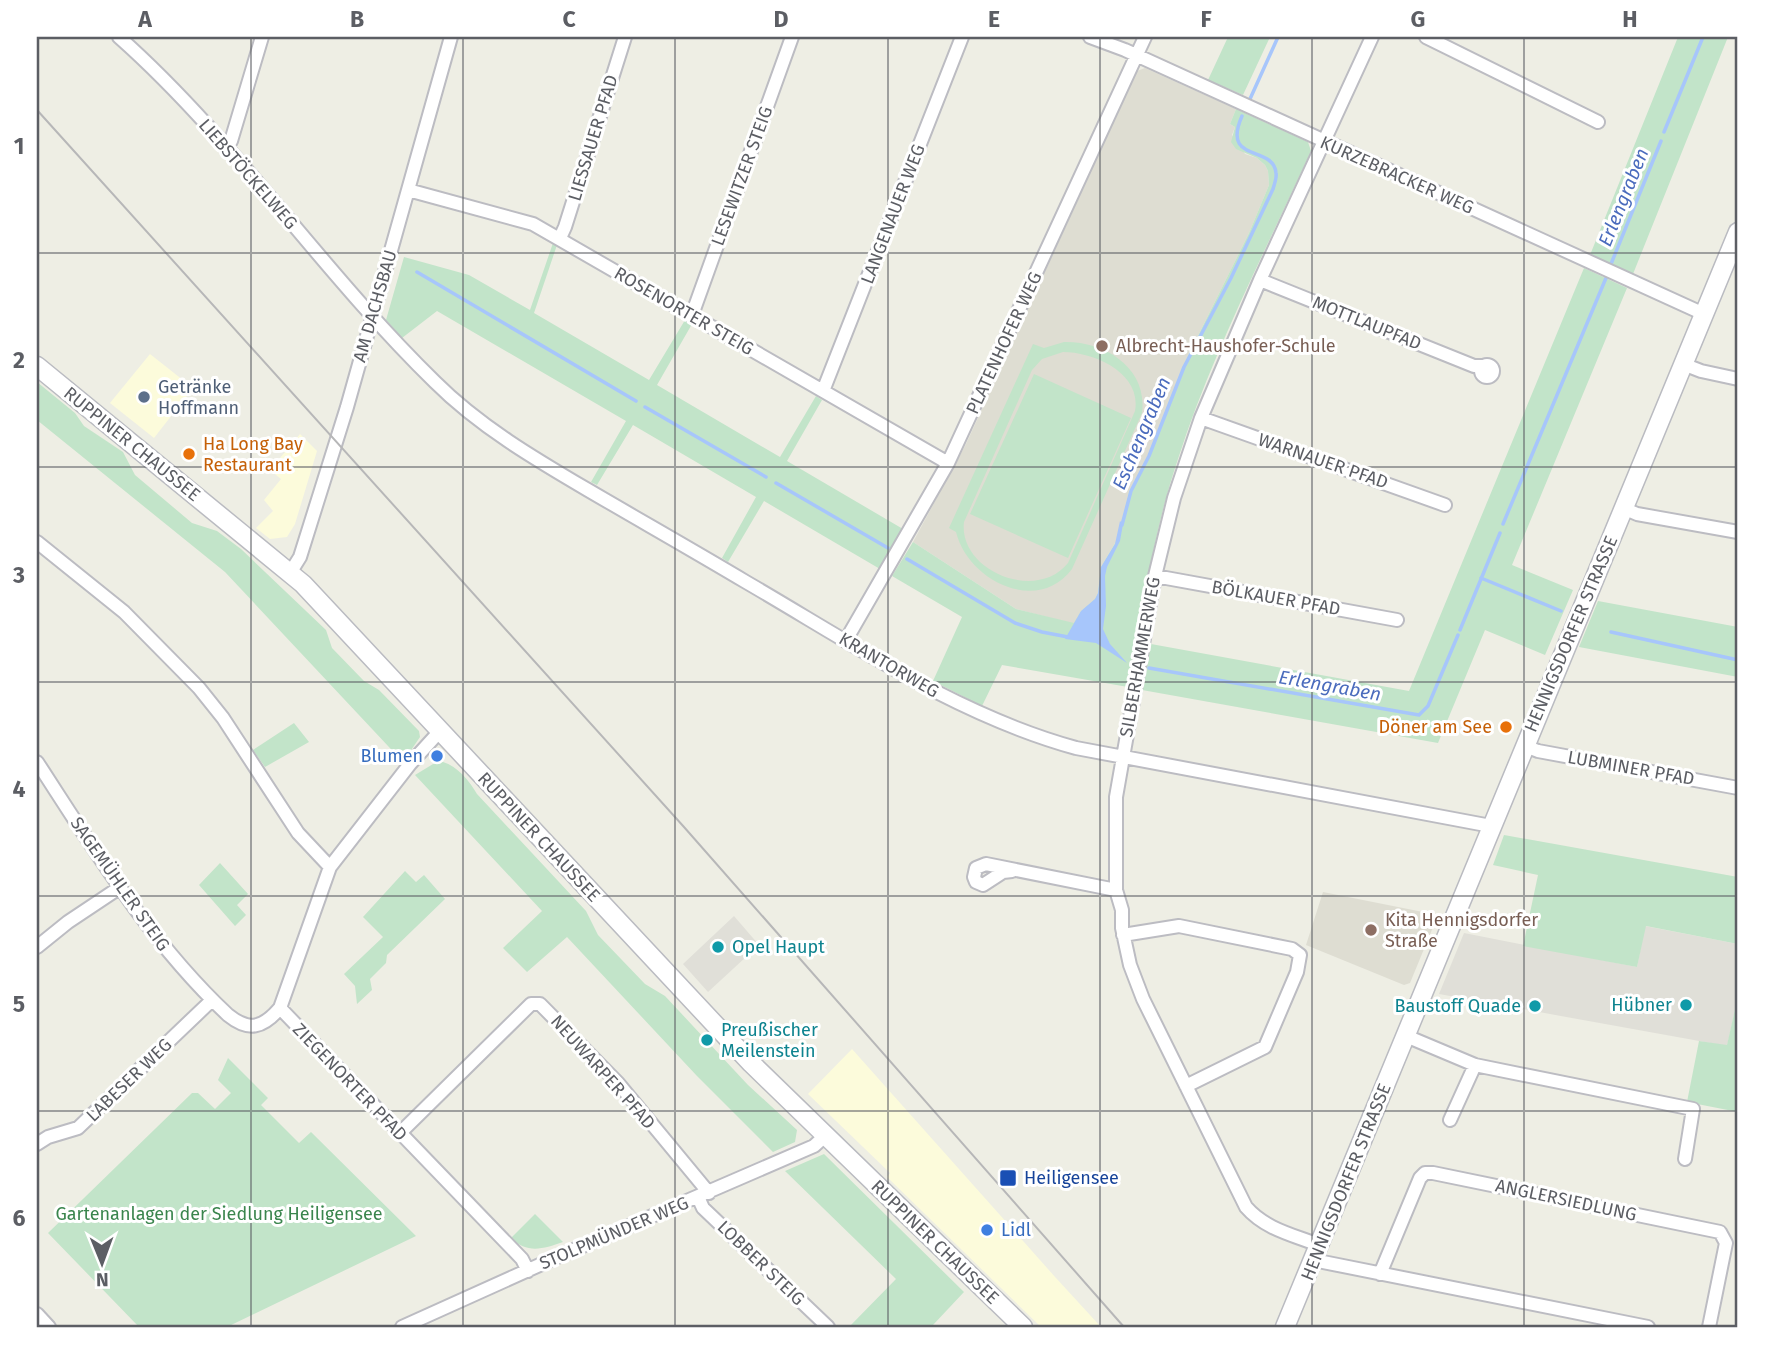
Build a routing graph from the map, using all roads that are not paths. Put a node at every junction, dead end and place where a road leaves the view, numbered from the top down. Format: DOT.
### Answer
graph roads {
  1 [pos="119,37"];
  2 [pos="262,37"];
  3 [pos="451,37"];
  4 [pos="625,37"];
  5 [pos="792,37"];
  6 [pos="962,37"];
  7 [pos="1090,37"];
  8 [pos="1144,37"];
  9 [pos="1372,37"];
  10 [pos="1426,37"];
  11 [pos="1136,55"];
  12 [pos="1598,122"];
  13 [pos="1324,142"];
  14 [pos="224,146"];
  15 [pos="408,190"];
  16 [pos="560,238"];
  17 [pos="1737,239"];
  18 [pos="1260,280"];
  19 [pos="1704,314"];
  20 [pos="692,315"];
  21 [pos="371,316"];
  22 [pos="1683,364"];
  23 [pos="37,366"];
  24 [pos="1479,367"];
  25 [pos="1738,379"];
  26 [pos="823,391"];
  27 [pos="1201,418"];
  28 [pos="948,463"];
  29 [pos="1445,505"];
  30 [pos="1623,508"];
  31 [pos="1738,532"];
  32 [pos="37,542"];
  33 [pos="290,573"];
  34 [pos="1155,576"];
  35 [pos="1397,620"];
  36 [pos="846,640"];
  37 [pos="440,731"];
  38 [pos="1525,746"];
  39 [pos="1122,758"];
  40 [pos="37,762"];
  41 [pos="1738,788"];
  42 [pos="1492,826"];
  43 [pos="330,867"];
  44 [pos="1012,871"];
  45 [pos="119,888"];
  46 [pos="1116,890"];
  47 [pos="1123,936"];
  48 [pos="37,947"];
  49 [pos="212,1000"];
  50 [pos="280,1008"];
  51 [pos="1406,1036"];
  52 [pos="1475,1065"];
  53 [pos="1186,1086"];
  54 [pos="1450,1120"];
  55 [pos="400,1133"];
  56 [pos="825,1136"];
  57 [pos="37,1144"];
  58 [pos="1685,1159"];
  59 [pos="703,1195"];
  60 [pos="1316,1253"];
  61 [pos="528,1270"];
  62 [pos="1380,1274"];
  63 [pos="37,1314"];
  64 [pos="49,1327"];
  65 [pos="402,1327"];
  66 [pos="828,1327"];
  67 [pos="1023,1327"];
  68 [pos="1285,1327"];
  69 [pos="1648,1327"];
  70 [pos="1709,1327"];
  1 -- 14 [label="street, LIEBSTÖCKELWEG"];
  2 -- 14 [label="street"];
  3 -- 15 [label="street, AM DACHSBAU"];
  4 -- 16 [label="street, LIESSAUER PFAD"];
  5 -- 20 [label="street, LESEWITZER STEIG"];
  6 -- 26 [label="street, LANGENAUER WEG"];
  7 -- 11 [label="street, KURZEBRACKER WEG"];
  8 -- 11 [label="street, PLATENHOFER WEG"];
  9 -- 13 [label="street, SILBERHAMMERWEG"];
  10 -- 12 [label="street"];
  11 -- 13 [label="street, KURZEBRACKER WEG"];
  11 -- 28 [label="street, PLATENHOFER WEG"];
  13 -- 18 [label="street, SILBERHAMMERWEG"];
  13 -- 19 [label="street, KURZEBRACKER WEG"];
  14 -- 21 [label="street, LIEBSTÖCKELWEG"];
  15 -- 16 [label="street, ROSENORTER STEIG"];
  15 -- 21 [label="street, AM DACHSBAU"];
  16 -- 20 [label="street, ROSENORTER STEIG"];
  17 -- 19 [label="main road, HENNIGSDORFER STRASSE"];
  18 -- 24 [label="street, MOTTLAUPFAD"];
  18 -- 27 [label="street, SILBERHAMMERWEG"];
  19 -- 22 [label="main road, HENNIGSDORFER STRASSE"];
  20 -- 26 [label="street, ROSENORTER STEIG"];
  21 -- 33 [label="street, AM DACHSBAU"];
  21 -- 36 [label="street, KRANTORWEG"];
  22 -- 25 [label="street"];
  22 -- 30 [label="main road, HENNIGSDORFER STRASSE"];
  23 -- 33 [label="main road, RUPPINER CHAUSSEE"];
  26 -- 28 [label="street, ROSENORTER STEIG"];
  27 -- 29 [label="street, WARNAUER PFAD"];
  27 -- 34 [label="street, SILBERHAMMERWEG"];
  28 -- 36 [label="street, PLATENHOFER WEG"];
  30 -- 31 [label="street"];
  30 -- 38 [label="main road, HENNIGSDORFER STRASSE"];
  32 -- 43 [label="street"];
  33 -- 37 [label="main road, RUPPINER CHAUSSEE"];
  34 -- 35 [label="street, BÖLKAUER PFAD"];
  34 -- 39 [label="street, SILBERHAMMERWEG"];
  36 -- 39 [label="street, KRANTORWEG"];
  37 -- 43 [label="street, ZIEGENORTER PFAD"];
  37 -- 56 [label="main road, RUPPINER CHAUSSEE"];
  38 -- 41 [label="street, LUBMINER PFAD"];
  38 -- 42 [label="main road, HENNIGSDORFER STRASSE"];
  39 -- 42 [label="street, KRANTORWEG"];
  39 -- 46 [label="street, SILBERHAMMERWEG"];
  40 -- 45 [label="street, SAGEMÜHLER STEIG"];
  42 -- 51 [label="main road, HENNIGSDORFER STRASSE"];
  43 -- 50 [label="street, ZIEGENORTER PFAD"];
  44 -- 46 [label="street"];
  45 -- 48 [label="street"];
  45 -- 49 [label="street, SAGEMÜHLER STEIG"];
  46 -- 47 [label="street, SILBERHAMMERWEG"];
  47 -- 53 [label="street, SILBERHAMMERWEG"];
  47 -- 53 [label="street"];
  49 -- 50 [label="street, SAGEMÜHLER STEIG"];
  49 -- 57 [label="street, LABESER WEG"];
  50 -- 55 [label="street, ZIEGENORTER PFAD"];
  51 -- 52 [label="street"];
  51 -- 60 [label="main road, HENNIGSDORFER STRASSE"];
  52 -- 54 [label="street"];
  52 -- 58 [label="street"];
  53 -- 60 [label="street, SILBERHAMMERWEG"];
  55 -- 59 [label="street, NEUWARPER PFAD"];
  55 -- 61 [label="street, ZIEGENORTER PFAD"];
  56 -- 59 [label="street, STOLPMÜNDER WEG"];
  56 -- 67 [label="main road, RUPPINER CHAUSSEE"];
  59 -- 61 [label="street, STOLPMÜNDER WEG"];
  59 -- 66 [label="street, LOBBER STEIG"];
  60 -- 62 [label="street"];
  60 -- 68 [label="main road, HENNIGSDORFER STRASSE"];
  61 -- 65 [label="street, STOLPMÜNDER WEG"];
  62 -- 69 [label="street"];
  62 -- 70 [label="street, ANGLERSIEDLUNG"];
  63 -- 64 [label="street"];
}
